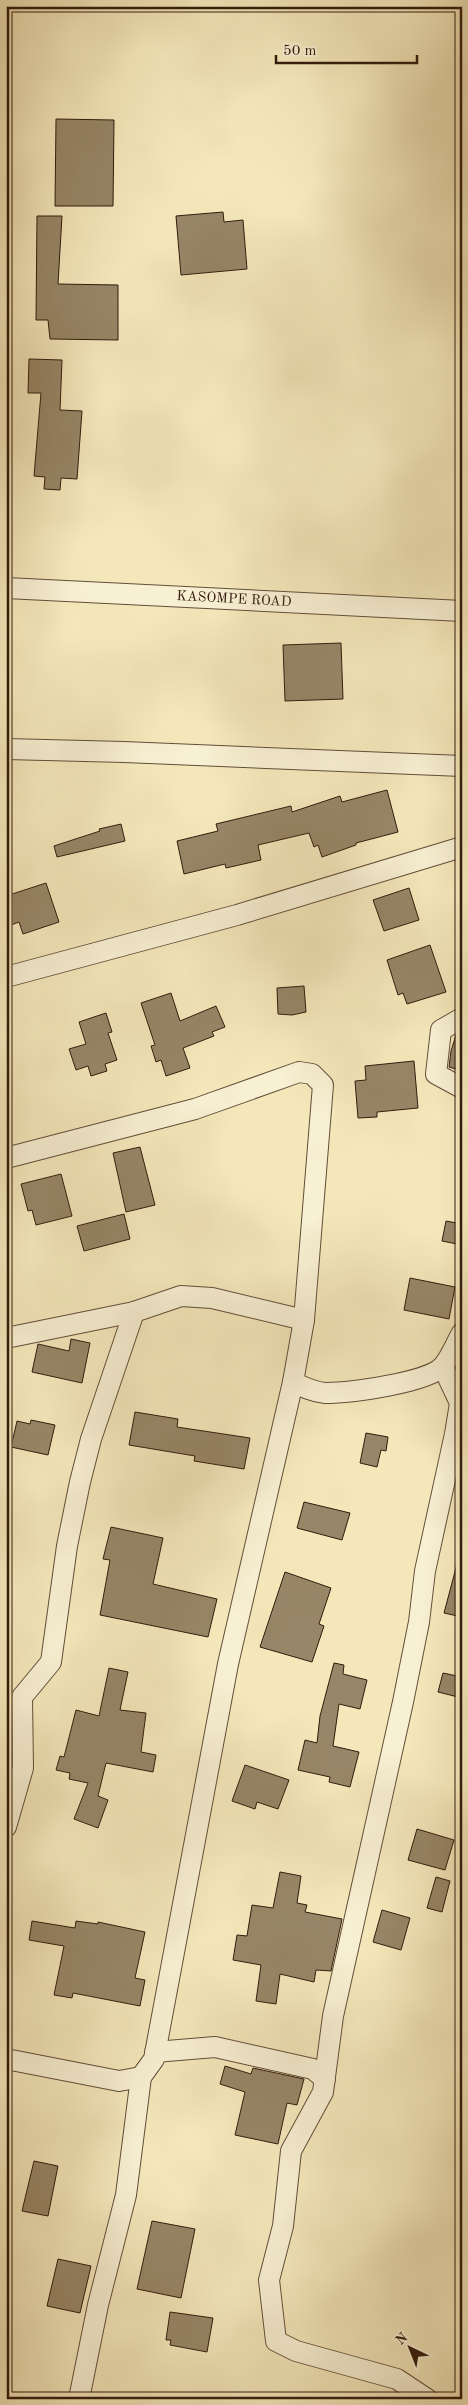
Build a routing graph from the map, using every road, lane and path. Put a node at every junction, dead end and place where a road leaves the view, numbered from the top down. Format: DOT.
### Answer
graph roads {
  1 [pos="6,588"];
  2 [pos="462,611"];
  3 [pos="6,749"];
  4 [pos="462,766"];
  5 [pos="462,847"];
  6 [pos="6,977"];
  7 [pos="462,1018"];
  8 [pos="462,1088"];
  9 [pos="6,1158"];
  10 [pos="134,1312"];
  11 [pos="304,1320"];
  12 [pos="462,1333"];
  13 [pos="6,1338"];
  14 [pos="442,1367"];
  15 [pos="293,1382"];
  16 [pos="6,1827"];
  17 [pos="155,2052"];
  18 [pos="6,2059"];
  19 [pos="141,2077"];
  20 [pos="325,2079"];
  21 [pos="79,2399"];
  22 [pos="426,2399"];
  1 -- 2 [label="street, KASOMPE ROAD"];
  3 -- 4 [label="street"];
  5 -- 6 [label="street"];
  7 -- 8 [label="street"];
  9 -- 11 [label="street"];
  10 -- 11 [label="street"];
  10 -- 13 [label="street"];
  10 -- 16 [label="street"];
  11 -- 15 [label="street"];
  12 -- 14 [label="street"];
  14 -- 15 [label="street"];
  14 -- 20 [label="street"];
  15 -- 17 [label="street"];
  17 -- 19 [label="street"];
  17 -- 20 [label="street"];
  18 -- 19 [label="street"];
  19 -- 21 [label="street"];
  20 -- 22 [label="street"];
}
